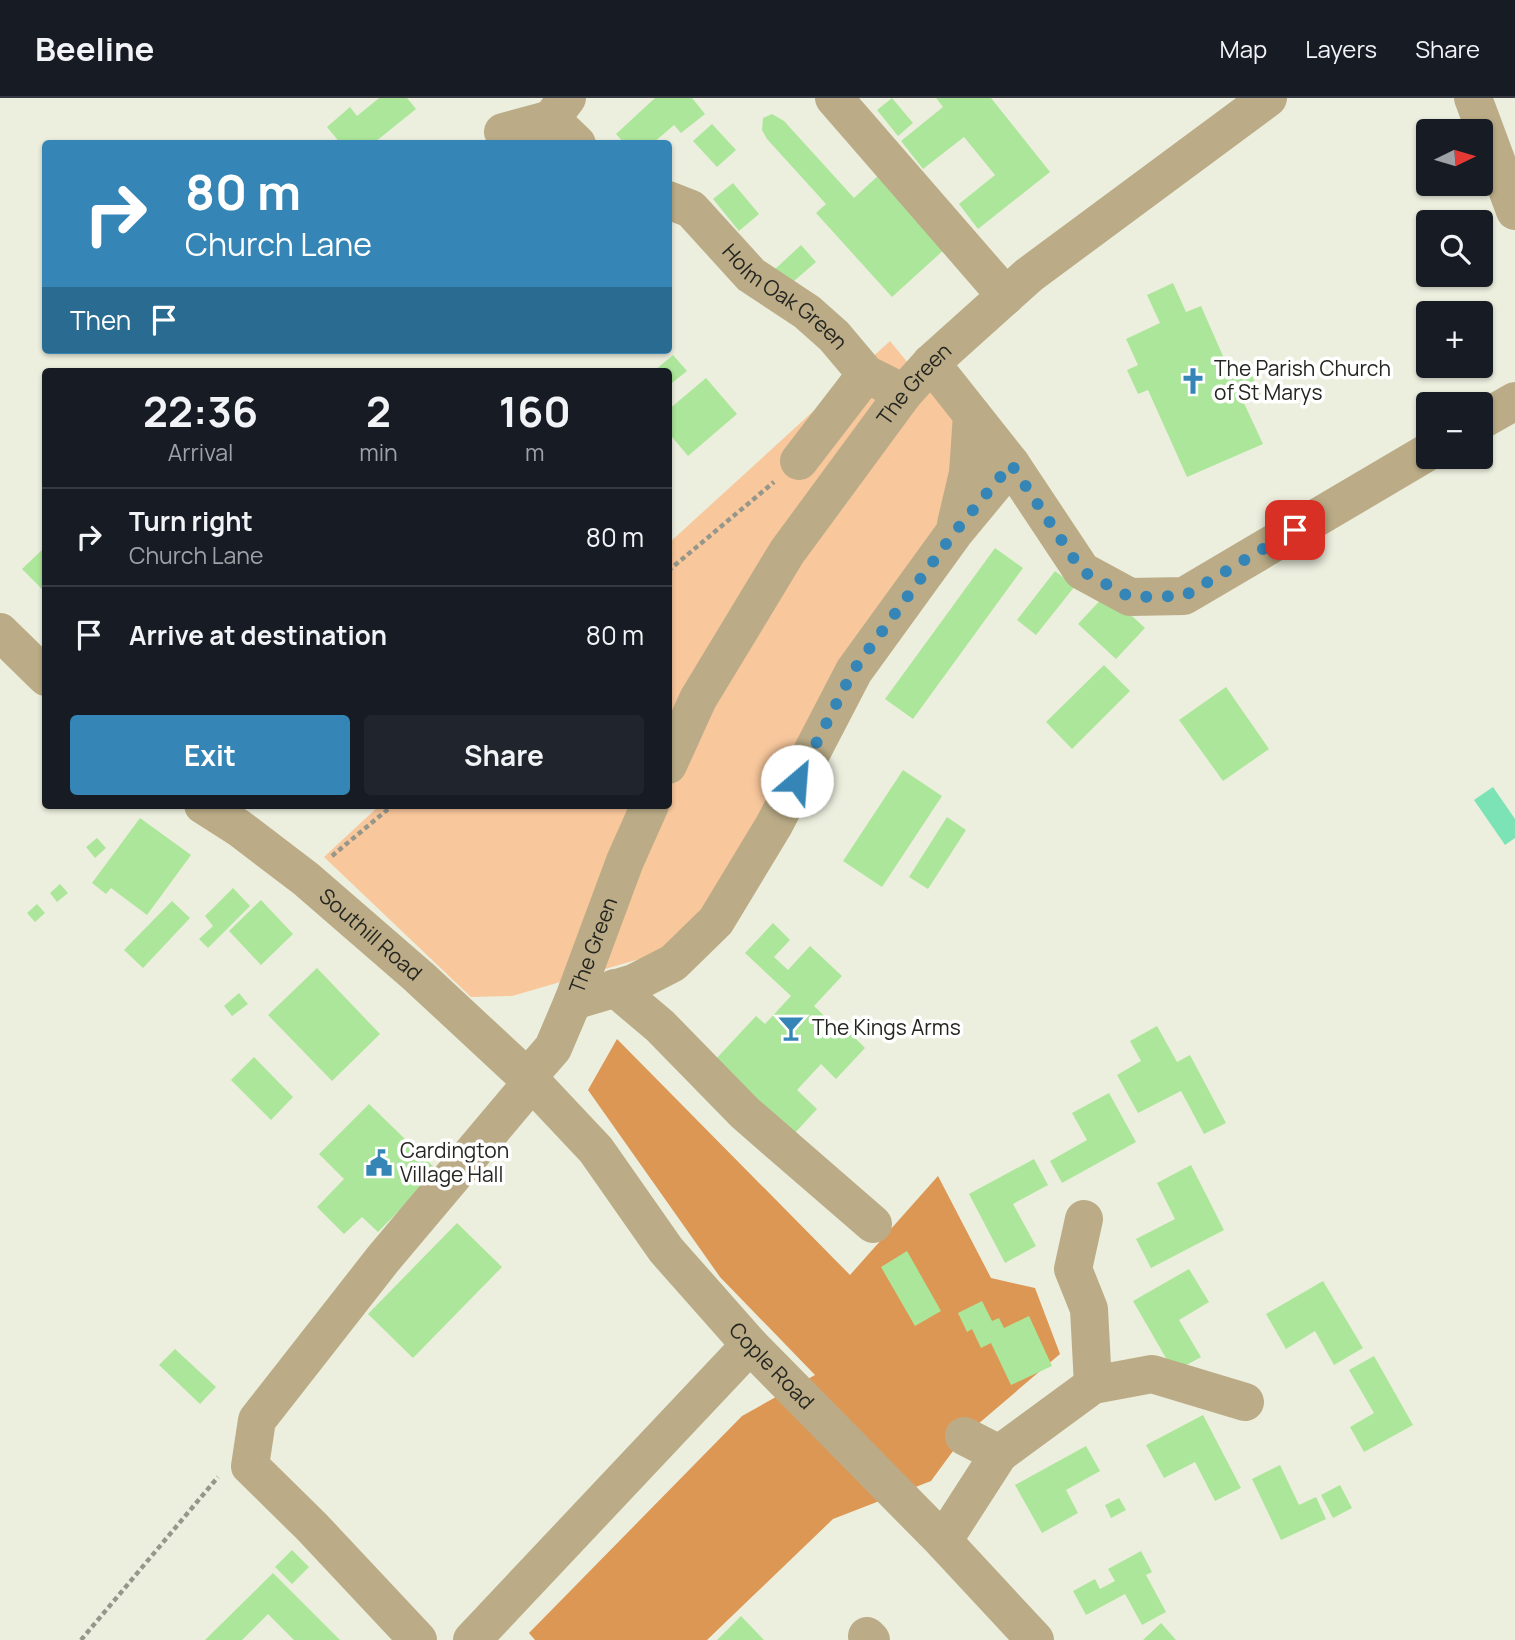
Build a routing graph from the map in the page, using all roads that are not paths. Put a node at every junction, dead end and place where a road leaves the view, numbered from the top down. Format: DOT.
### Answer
graph roads {
  1 [pos="834,98"];
  2 [pos="1268,98"];
  3 [pos="1473,98"];
  4 [pos="565,120"];
  5 [pos="503,132"];
  6 [pos="672,202"];
  7 [pos="1515,211"];
  8 [pos="1006,296"];
  9 [pos="931,363"];
  10 [pos="866,374"];
  11 [pos="904,393"];
  12 [pos="1515,401"];
  13 [pos="1493,414"];
  14 [pos="972,415"];
  15 [pos="1416,459"];
  16 [pos="799,461"];
  17 [pos="1011,464"];
  18 [pos="954,533"];
  19 [pos="0,632"];
  20 [pos="42,673"];
  21 [pos="672,756"];
  22 [pos="209,809"];
  23 [pos="648,809"];
  24 [pos="615,988"];
  25 [pos="573,1000"];
  26 [pos="529,1080"];
  27 [pos="1084,1219"];
  28 [pos="873,1224"];
  29 [pos="750,1345"];
  30 [pos="1093,1385"];
  31 [pos="1245,1402"];
  32 [pos="964,1436"];
  33 [pos="999,1454"];
  34 [pos="943,1541"];
  35 [pos="1032,1639"];
  36 [pos="418,1640"];
  37 [pos="472,1640"];
  1 -- 8 [label="street"];
  2 -- 8 [label="street, The Green"];
  3 -- 7 [label="street"];
  4 -- 5 [label="street"];
  6 -- 10 [label="street, Holm Oak Green"];
  8 -- 9 [label="street, The Green"];
  9 -- 11 [label="street, The Green"];
  9 -- 14 [label="street"];
  10 -- 11 [label="street, Holm Oak Green"];
  10 -- 16 [label="street"];
  11 -- 21 [label="street, The Green"];
  12 -- 13 [label="street"];
  14 -- 17 [label="street"];
  14 -- 18 [label="street"];
  15 -- 17 [label="street"];
  17 -- 18 [label="street"];
  18 -- 24 [label="street"];
  19 -- 20 [label="street"];
  22 -- 26 [label="street, Southill Road"];
  23 -- 25 [label="street, The Green"];
  24 -- 25 [label="street"];
  24 -- 28 [label="street"];
  25 -- 26 [label="street, The Green"];
  26 -- 29 [label="street, Cople Road"];
  26 -- 36 [label="street, The Green"];
  27 -- 30 [label="street"];
  29 -- 34 [label="street, Cople Road"];
  29 -- 37 [label="street"];
  30 -- 31 [label="street"];
  30 -- 33 [label="street"];
  32 -- 33 [label="street"];
  33 -- 34 [label="street"];
  34 -- 35 [label="street, Cople Road"];
}
